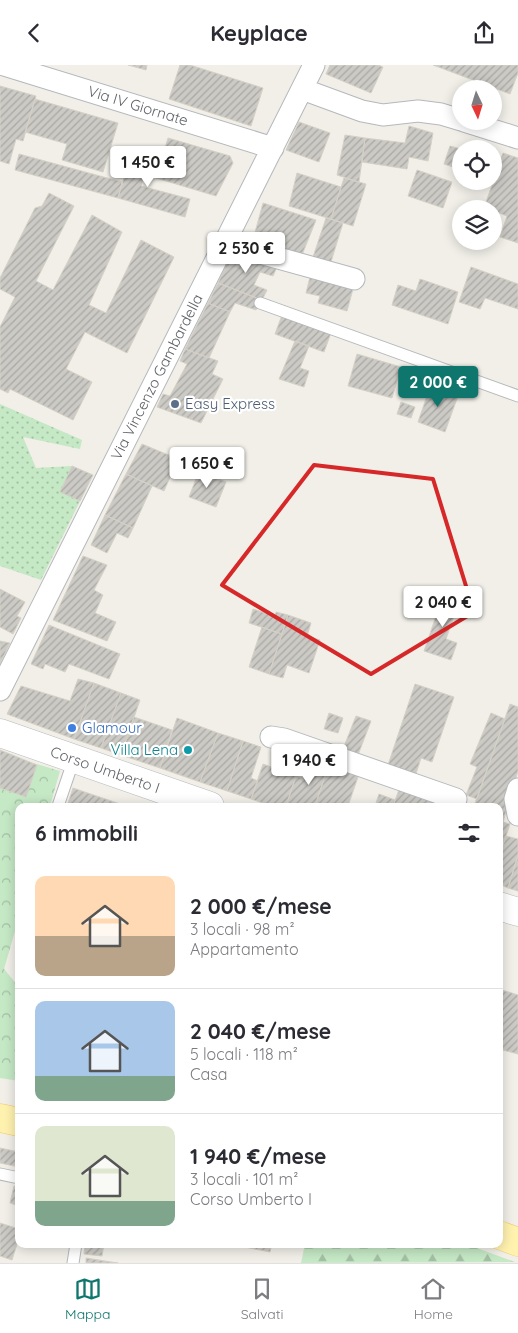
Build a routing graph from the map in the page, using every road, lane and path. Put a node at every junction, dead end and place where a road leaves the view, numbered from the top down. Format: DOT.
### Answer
graph roads {
  1 [pos="4,65"];
  2 [pos="314,65"];
  3 [pos="302,89"];
  4 [pos="452,118"];
  5 [pos="492,130"];
  6 [pos="518,138"];
  7 [pos="273,148"];
  8 [pos="224,243"];
  9 [pos="354,279"];
  10 [pos="260,303"];
  11 [pos="518,396"];
  12 [pos="0,689"];
  13 [pos="0,733"];
  14 [pos="270,737"];
  15 [pos="74,759"];
  16 [pos="518,789"];
  17 [pos="59,803"];
  18 [pos="201,803"];
  19 [pos="455,803"];
  20 [pos="518,815"];
  21 [pos="503,907"];
  22 [pos="518,912"];
  23 [pos="0,1118"];
  24 [pos="15,1121"];
  25 [pos="0,1174"];
  26 [pos="15,1177"];
  27 [pos="503,1236"];
  28 [pos="518,1242"];
  29 [pos="75,1248"];
  30 [pos="73,1263"];
  1 -- 7 [label="street, Via IV Giornate"];
  2 -- 3 [label="street, Via Vincenzo Gambardella"];
  3 -- 4 [label="street"];
  3 -- 7 [label="street, Via Vincenzo Gambardella"];
  5 -- 6 [label="street"];
  7 -- 8 [label="street, Via Vincenzo Gambardella"];
  8 -- 9 [label="street"];
  8 -- 12 [label="street, Via Vincenzo Gambardella"];
  10 -- 11 [label="lane"];
  13 -- 15 [label="street, Corso Umberto I"];
  14 -- 19 [label="street"];
  15 -- 17 [label="lane"];
  15 -- 18 [label="street, Corso Umberto I"];
  16 -- 20 [label="street"];
  21 -- 22 [label="street"];
  23 -- 24 [label="main road"];
  25 -- 26 [label="lane"];
  27 -- 28 [label="main road"];
  29 -- 30 [label="lane"];
}
